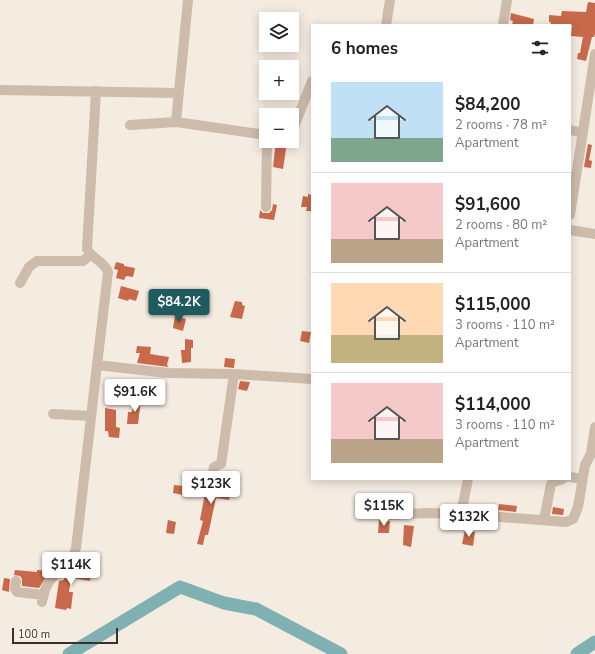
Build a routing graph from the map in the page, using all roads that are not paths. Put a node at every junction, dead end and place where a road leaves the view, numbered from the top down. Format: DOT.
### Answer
graph roads {
  1 [pos="188,0"];
  2 [pos="390,0"];
  3 [pos="506,0"];
  4 [pos="386,24"];
  5 [pos="503,24"];
  6 [pos="595,54"];
  7 [pos="311,84"];
  8 [pos="0,90"];
  9 [pos="96,91"];
  10 [pos="178,93"];
  11 [pos="299,114"];
  12 [pos="176,122"];
  13 [pos="130,125"];
  14 [pos="571,130"];
  15 [pos="583,132"];
  16 [pos="259,134"];
  17 [pos="267,148"];
  18 [pos="573,179"];
  19 [pos="571,203"];
  20 [pos="266,207"];
  21 [pos="571,230"];
  22 [pos="595,234"];
  23 [pos="91,254"];
  24 [pos="20,283"];
  25 [pos="97,365"];
  26 [pos="234,374"];
  27 [pos="311,379"];
  28 [pos="53,414"];
  29 [pos="91,416"];
  30 [pos="595,427"];
  31 [pos="213,474"];
  32 [pos="571,477"];
  33 [pos="582,479"];
  34 [pos="468,480"];
  35 [pos="560,480"];
  36 [pos="461,514"];
  37 [pos="392,515"];
  38 [pos="544,520"];
  39 [pos="16,581"];
  1 -- 10 [label="street"];
  2 -- 4 [label="street"];
  3 -- 5 [label="street"];
  6 -- 15 [label="street"];
  7 -- 11 [label="street"];
  8 -- 9 [label="street"];
  9 -- 10 [label="street"];
  9 -- 23 [label="street"];
  10 -- 12 [label="street"];
  12 -- 13 [label="street"];
  12 -- 16 [label="street"];
  14 -- 15 [label="street"];
  15 -- 18 [label="street"];
  17 -- 20 [label="street"];
  18 -- 19 [label="street"];
  21 -- 22 [label="street"];
  23 -- 24 [label="street"];
  23 -- 25 [label="street"];
  25 -- 26 [label="street"];
  25 -- 29 [label="street"];
  26 -- 27 [label="street"];
  26 -- 31 [label="street"];
  28 -- 29 [label="street"];
  29 -- 39 [label="street"];
  30 -- 33 [label="street"];
  32 -- 33 [label="street"];
  33 -- 38 [label="street"];
  34 -- 36 [label="street"];
  35 -- 38 [label="street"];
  36 -- 37 [label="street"];
  36 -- 38 [label="street"];
}
